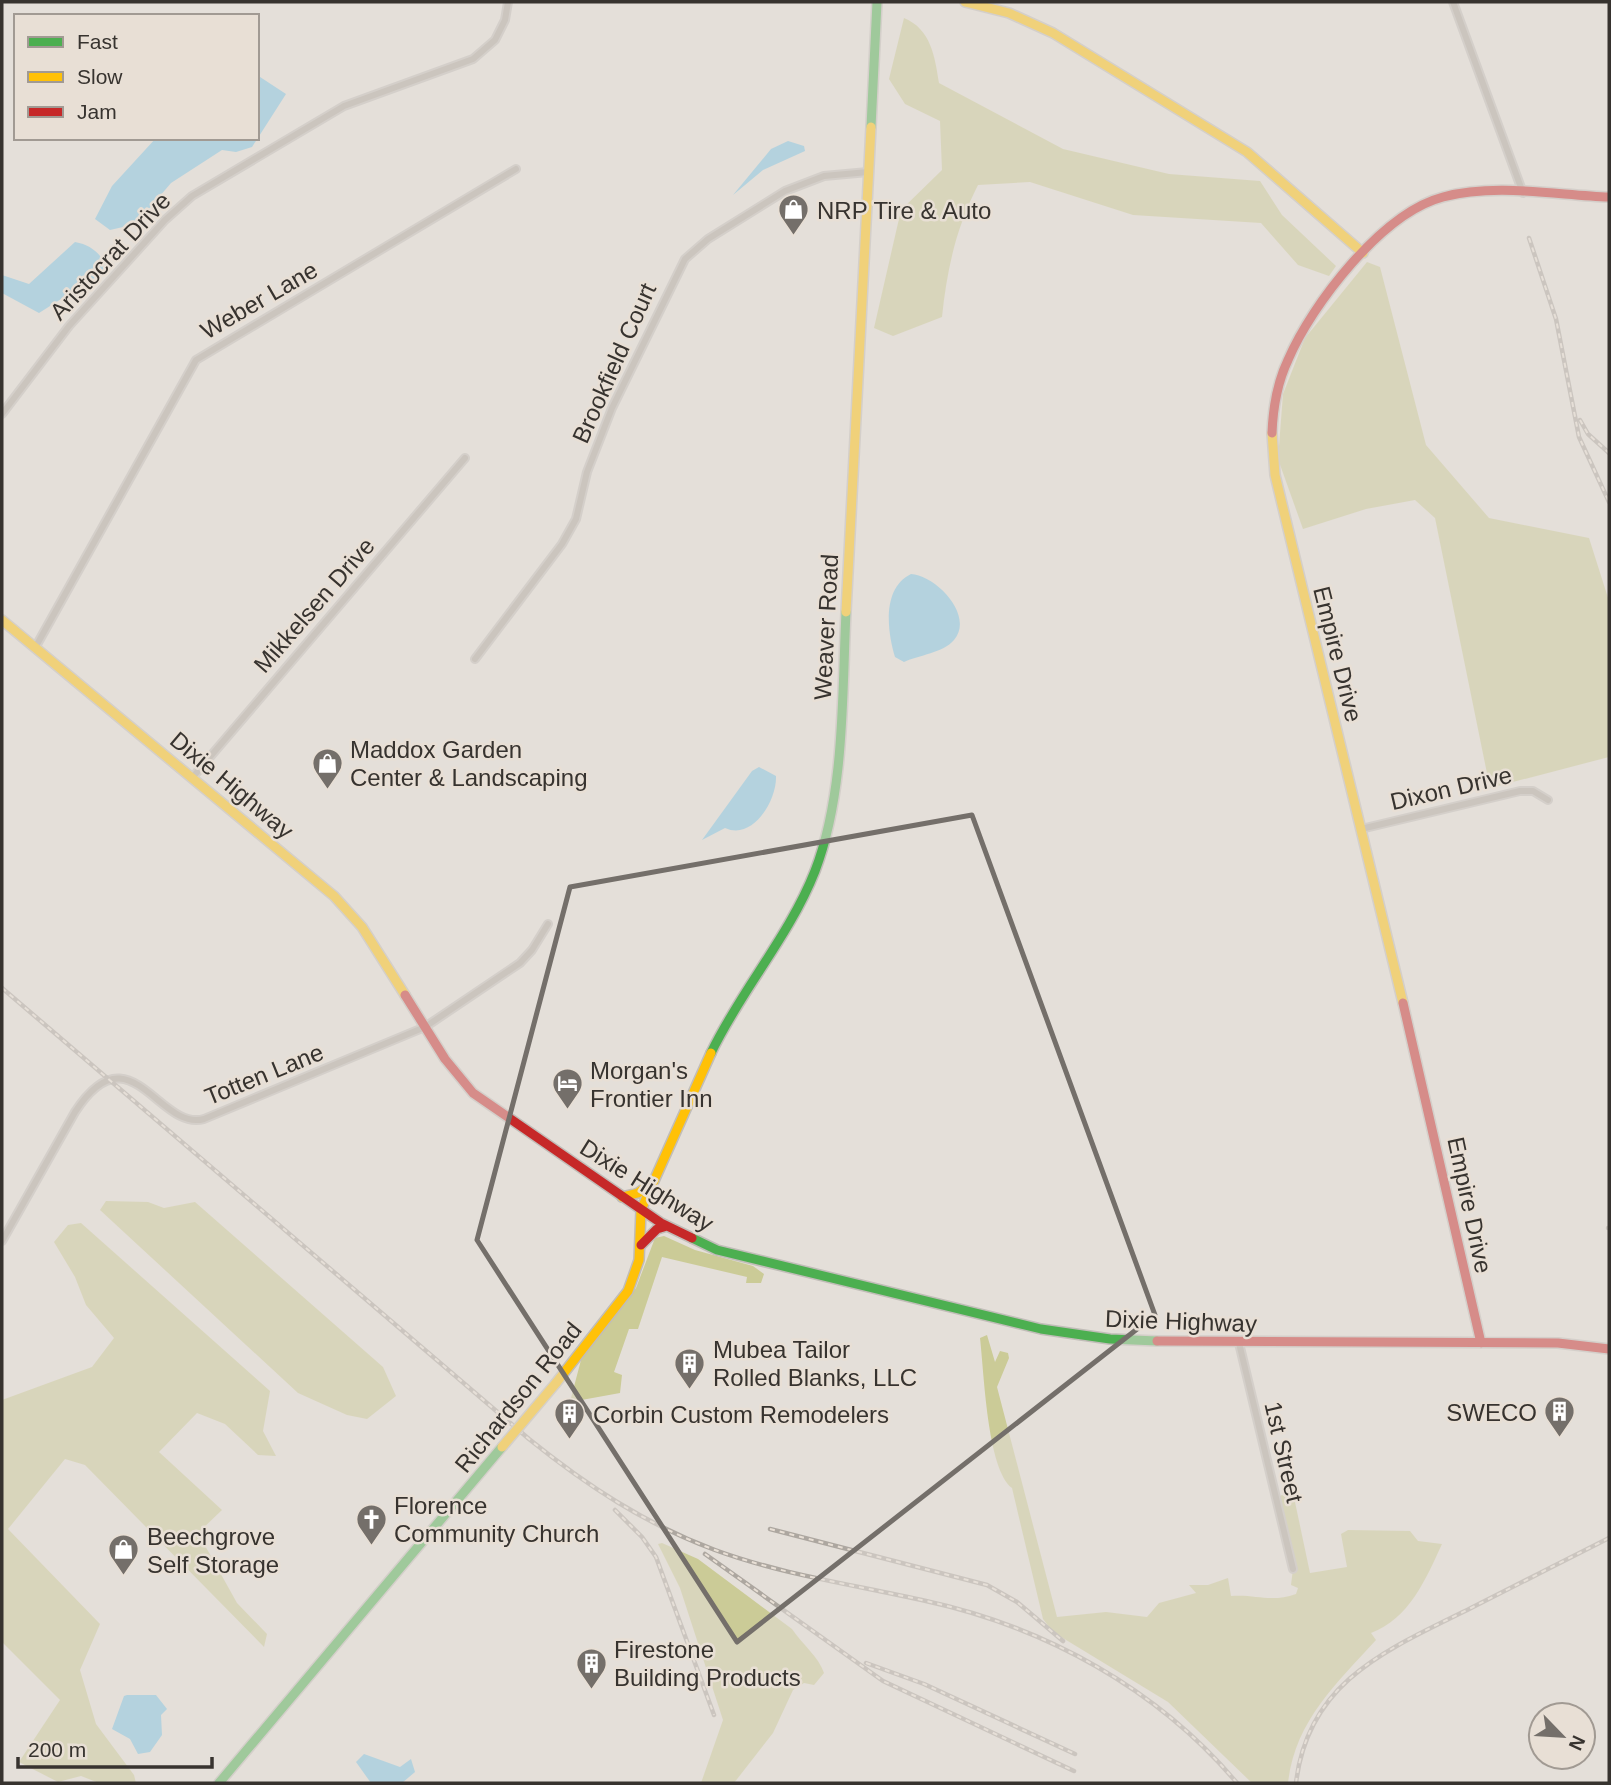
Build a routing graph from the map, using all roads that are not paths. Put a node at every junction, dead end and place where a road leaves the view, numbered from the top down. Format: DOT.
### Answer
graph roads {
  1 [pos="508,2"];
  2 [pos="877,2"];
  3 [pos="965,2"];
  4 [pos="1453,2"];
  5 [pos="516,169"];
  6 [pos="869,172"];
  7 [pos="1524,194"];
  8 [pos="1609,197"];
  9 [pos="1363,253"];
  10 [pos="2,414"];
  11 [pos="465,458"];
  12 [pos="2,620"];
  13 [pos="35,648"];
  14 [pos="474,659"];
  15 [pos="192,778"];
  16 [pos="1548,800"];
  17 [pos="1361,829"];
  18 [pos="548,923"];
  19 [pos="425,1027"];
  20 [pos="653,1182"];
  21 [pos="622,1197"];
  22 [pos="641,1210"];
  23 [pos="667,1226"];
  24 [pos="2,1241"];
  25 [pos="641,1245"];
  26 [pos="1239,1343"];
  27 [pos="1481,1343"];
  28 [pos="1609,1349"];
  29 [pos="1293,1569"];
  30 [pos="219,1783"];
  1 -- 10 [label="street, Aristocrat Drive"];
  2 -- 6 [label="main road, Weaver Road"];
  3 -- 9 [label="main road"];
  4 -- 7 [label="street"];
  5 -- 13 [label="street, Weber Lane"];
  6 -- 14 [label="street, Brookfield Court"];
  6 -- 20 [label="main road, Weaver Road"];
  7 -- 8 [label="main road, Empire Drive"];
  7 -- 9 [label="main road, Empire Drive"];
  9 -- 17 [label="main road, Empire Drive"];
  11 -- 15 [label="street, Mikkelsen Drive"];
  12 -- 13 [label="main road, Dixie Highway"];
  13 -- 15 [label="main road, Dixie Highway"];
  15 -- 19 [label="main road, Dixie Highway"];
  16 -- 17 [label="street, Dixon Drive"];
  17 -- 27 [label="main road, Empire Drive"];
  18 -- 19 [label="street, Totten Lane"];
  19 -- 21 [label="main road, Dixie Highway"];
  19 -- 24 [label="street, Totten Lane"];
  20 -- 21 [label="main road"];
  20 -- 22 [label="main road, Weaver Road"];
  21 -- 22 [label="main road, Dixie Highway"];
  22 -- 23 [label="main road, Dixie Highway"];
  22 -- 25 [label="main road, Richardson Road"];
  23 -- 25 [label="main road"];
  23 -- 26 [label="main road, Dixie Highway"];
  25 -- 30 [label="main road, Richardson Road, bridge"];
  26 -- 27 [label="main road, Dixie Highway"];
  26 -- 29 [label="street, 1st Street"];
  27 -- 28 [label="main road, Dixie Highway"];
}
